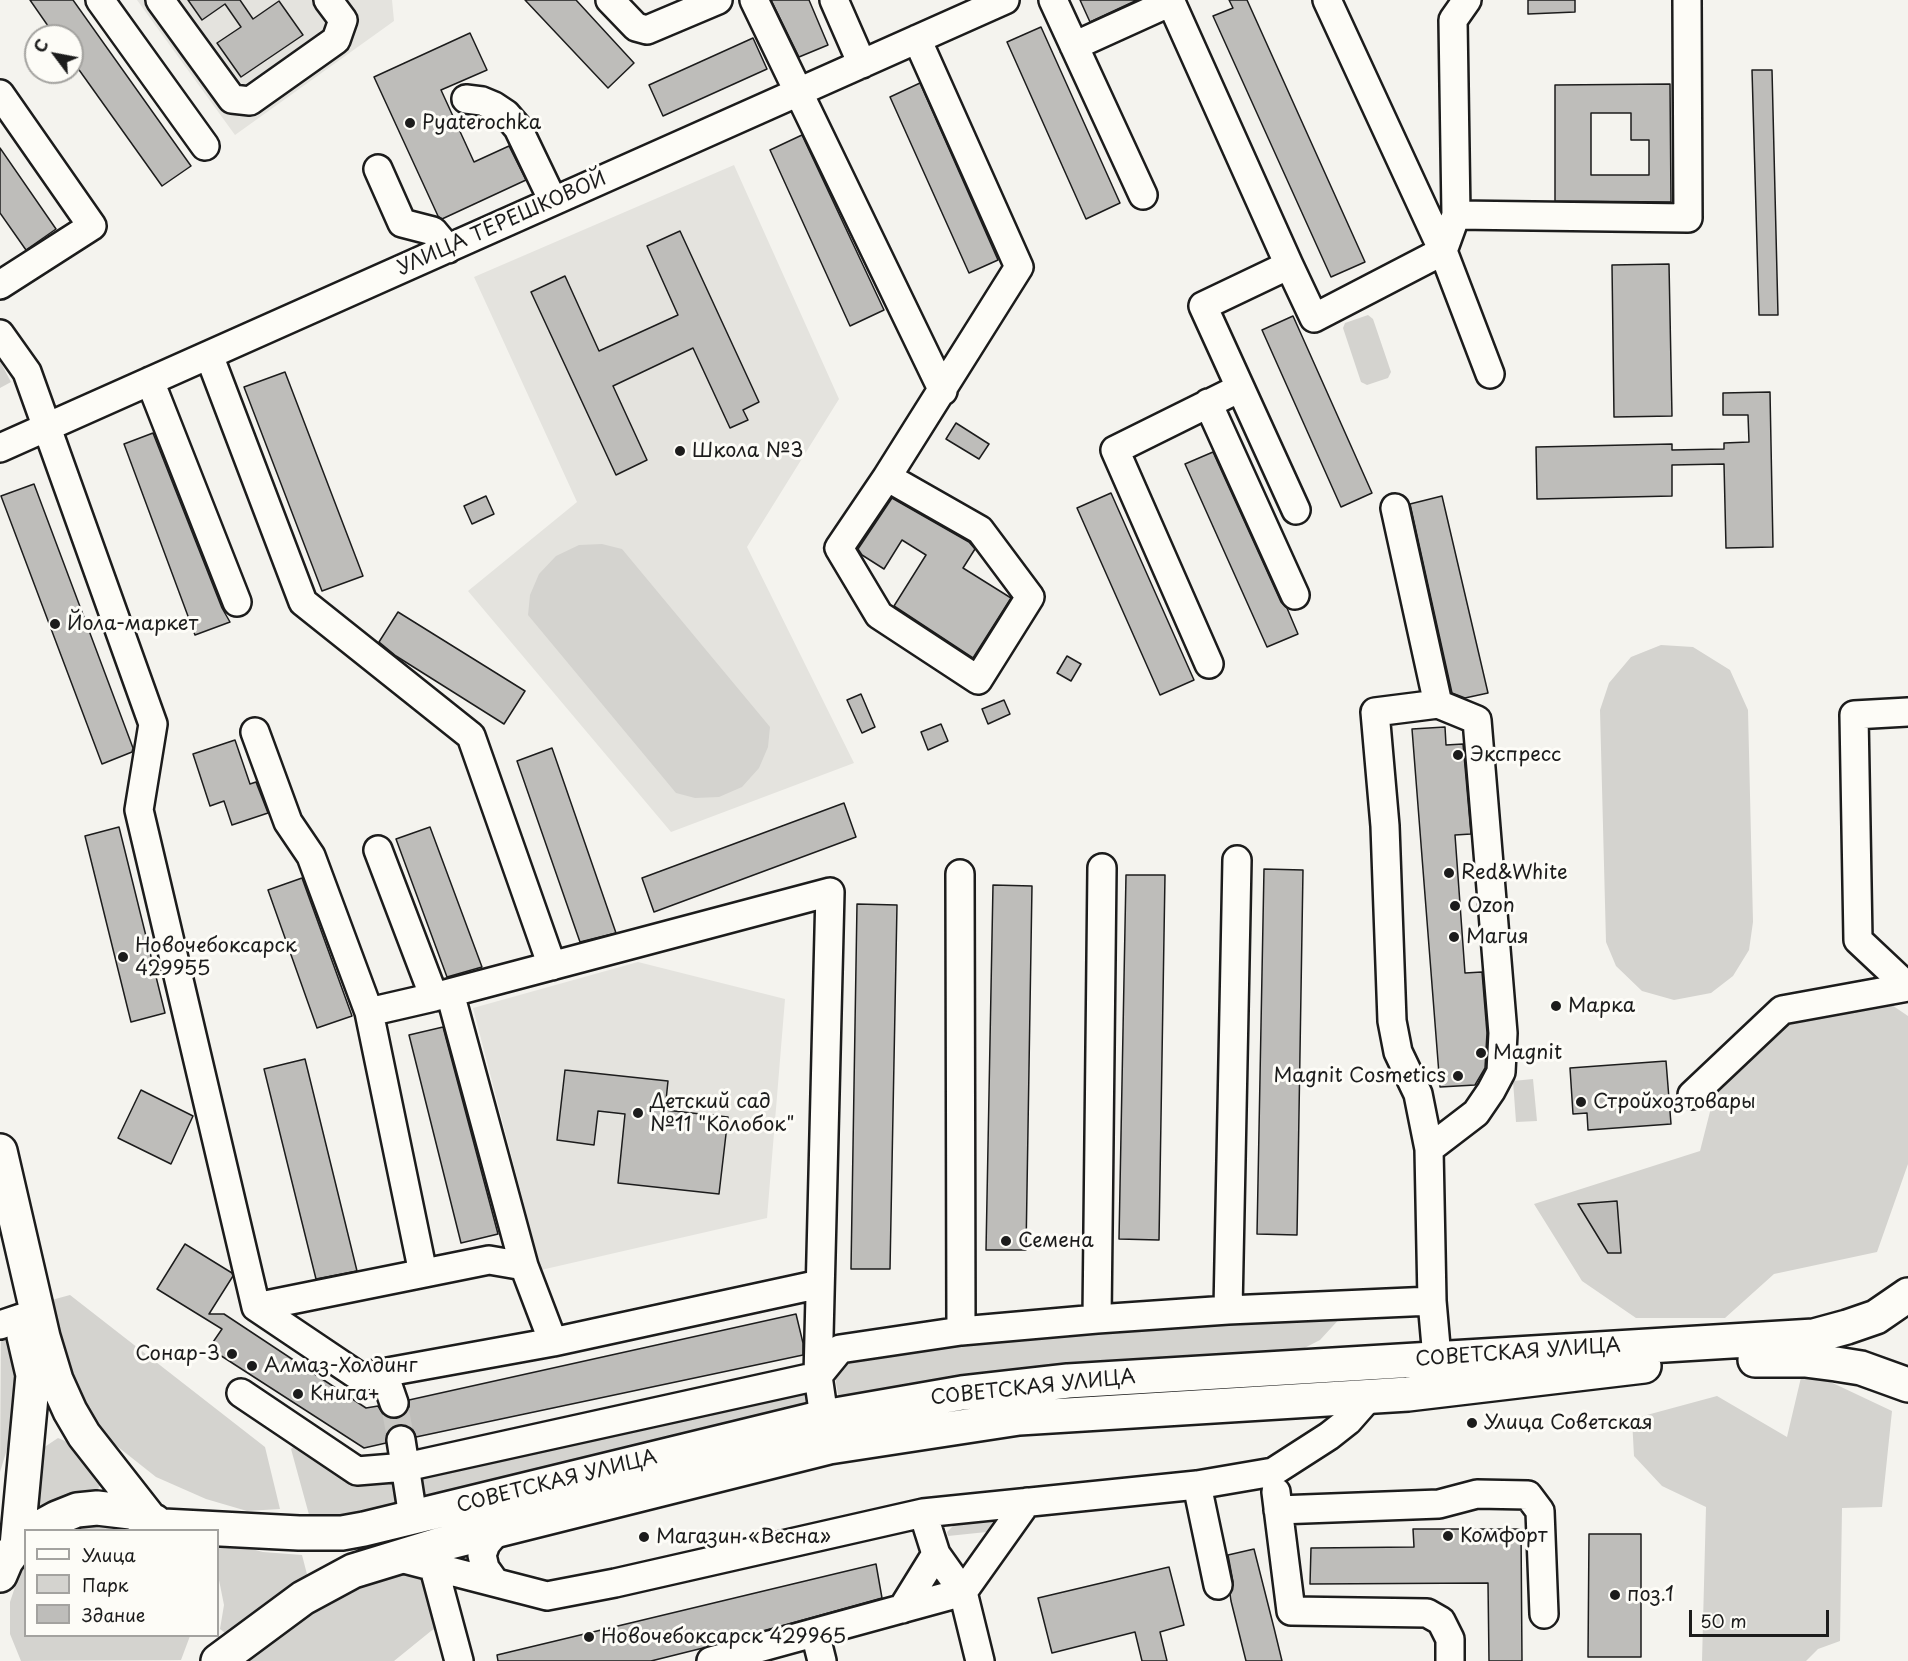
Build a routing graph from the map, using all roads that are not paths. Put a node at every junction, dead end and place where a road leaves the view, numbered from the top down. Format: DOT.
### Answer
graph roads {
  1 [pos="100,0"];
  2 [pos="160,0"];
  3 [pos="328,0"];
  4 [pos="610,0"];
  5 [pos="718,0"];
  6 [pos="754,0"];
  7 [pos="834,0"];
  8 [pos="1053,0"];
  9 [pos="1327,0"];
  10 [pos="1467,0"];
  11 [pos="1687,0"];
  12 [pos="1174,1"];
  13 [pos="995,2"];
  14 [pos="917,39"];
  15 [pos="1074,46"];
  16 [pos="862,64"];
  17 [pos="797,93"];
  18 [pos="0,94"];
  19 [pos="466,99"];
  20 [pos="205,146"];
  21 [pos="378,169"];
  22 [pos="1143,195"];
  23 [pos="553,201"];
  24 [pos="1456,215"];
  25 [pos="448,249"];
  26 [pos="1443,251"];
  27 [pos="1289,265"];
  28 [pos="0,285"];
  29 [pos="0,334"];
  30 [pos="209,355"];
  31 [pos="1490,374"];
  32 [pos="150,381"];
  33 [pos="1240,388"];
  34 [pos="943,391"];
  35 [pos="1208,403"];
  36 [pos="47,427"];
  37 [pos="0,448"];
  38 [pos="887,477"];
  39 [pos="1395,508"];
  40 [pos="1296,510"];
  41 [pos="1295,595"];
  42 [pos="237,602"];
  43 [pos="1209,663"];
  44 [pos="1438,704"];
  45 [pos="1908,712"];
  46 [pos="255,732"];
  47 [pos="378,850"];
  48 [pos="1237,860"];
  49 [pos="1102,868"];
  50 [pos="960,874"];
  51 [pos="552,966"];
  52 [pos="1908,987"];
  53 [pos="442,995"];
  54 [pos="369,1012"];
  55 [pos="1692,1095"];
  56 [pos="1429,1149"];
  57 [pos="0,1151"];
  58 [pos="0,1236"];
  59 [pos="524,1266"];
  60 [pos="423,1273"];
  61 [pos="820,1284"];
  62 [pos="1908,1295"];
  63 [pos="1432,1301"];
  64 [pos="256,1307"];
  65 [pos="1228,1310"];
  66 [pos="1097,1319"];
  67 [pos="10,1322"];
  68 [pos="961,1331"];
  69 [pos="553,1342"];
  70 [pos="1724,1351"];
  71 [pos="1643,1355"];
  72 [pos="1437,1358"];
  73 [pos="384,1374"];
  74 [pos="818,1376"];
  75 [pos="1908,1385"];
  76 [pos="242,1393"];
  77 [pos="1370,1396"];
  78 [pos="1324,1399"];
  79 [pos="394,1403"];
  80 [pos="824,1417"];
  81 [pos="1329,1436"];
  82 [pos="401,1440"];
  83 [pos="406,1467"];
  84 [pos="1273,1472"];
  85 [pos="1197,1485"];
  86 [pos="1027,1502"];
  87 [pos="1278,1510"];
  88 [pos="922,1513"];
  89 [pos="413,1517"];
  90 [pos="160,1525"];
  91 [pos="47,1529"];
  92 [pos="497,1531"];
  93 [pos="14,1553"];
  94 [pos="936,1554"];
  95 [pos="436,1556"];
  96 [pos="495,1582"];
  97 [pos="1218,1585"];
  98 [pos="963,1592"];
  99 [pos="902,1609"];
  100 [pos="1544,1614"];
  101 [pos="815,1633"];
  102 [pos="210,1637"];
  103 [pos="453,1657"];
  104 [pos="203,1661"];
  105 [pos="218,1661"];
  106 [pos="711,1661"];
  107 [pos="822,1661"];
  108 [pos="980,1661"];
  109 [pos="1450,1661"];
  1 -- 20 [label="street"];
  2 -- 3 [label="street"];
  4 -- 5 [label="street"];
  6 -- 17 [label="street"];
  7 -- 16 [label="street"];
  8 -- 15 [label="street"];
  9 -- 26 [label="street"];
  10 -- 24 [label="street"];
  11 -- 24 [label="street"];
  12 -- 15 [label="street"];
  12 -- 27 [label="street"];
  13 -- 14 [label="street, УЛИЦА ТЕРЕШКОВОЙ"];
  14 -- 16 [label="street, УЛИЦА ТЕРЕШКОВОЙ"];
  14 -- 34 [label="street"];
  15 -- 22 [label="street"];
  16 -- 17 [label="street, УЛИЦА ТЕРЕШКОВОЙ"];
  17 -- 23 [label="street, УЛИЦА ТЕРЕШКОВОЙ"];
  17 -- 34 [label="street"];
  18 -- 28 [label="street"];
  19 -- 23 [label="street"];
  21 -- 25 [label="street"];
  23 -- 25 [label="street, УЛИЦА ТЕРЕШКОВОЙ"];
  24 -- 26 [label="street"];
  25 -- 30 [label="street, УЛИЦА ТЕРЕШКОВОЙ"];
  26 -- 27 [label="street"];
  26 -- 31 [label="street"];
  27 -- 33 [label="street"];
  29 -- 36 [label="street"];
  30 -- 32 [label="street, УЛИЦА ТЕРЕШКОВОЙ"];
  30 -- 51 [label="street"];
  32 -- 36 [label="street, УЛИЦА ТЕРЕШКОВОЙ"];
  32 -- 42 [label="street"];
  33 -- 35 [label="street"];
  33 -- 40 [label="street"];
  34 -- 38 [label="street"];
  35 -- 41 [label="street"];
  35 -- 43 [label="street"];
  36 -- 37 [label="street, УЛИЦА ТЕРЕШКОВОЙ"];
  36 -- 64 [label="street"];
  38 -- 38 [label="street"];
  39 -- 44 [label="street"];
  44 -- 56 [label="street"];
  44 -- 56 [label="street"];
  45 -- 52 [label="street"];
  46 -- 54 [label="street"];
  47 -- 53 [label="street"];
  48 -- 65 [label="street"];
  49 -- 66 [label="street"];
  50 -- 68 [label="street"];
  51 -- 53 [label="street"];
  51 -- 61 [label="street"];
  52 -- 55 [label="street"];
  53 -- 54 [label="street"];
  53 -- 59 [label="street"];
  54 -- 60 [label="street"];
  56 -- 63 [label="street"];
  57 -- 90 [label="main road"];
  58 -- 67 [label="main road"];
  59 -- 60 [label="street"];
  59 -- 69 [label="street"];
  60 -- 64 [label="street"];
  61 -- 69 [label="street"];
  61 -- 74 [label="street"];
  62 -- 70 [label="main road, СОВЕТСКАЯ УЛИЦА"];
  63 -- 65 [label="street"];
  63 -- 72 [label="street"];
  64 -- 73 [label="street"];
  65 -- 66 [label="street"];
  66 -- 68 [label="street"];
  67 -- 93 [label="main road"];
  68 -- 74 [label="street"];
  69 -- 73 [label="street"];
  70 -- 71 [label="main road, СОВЕТСКАЯ УЛИЦА"];
  70 -- 75 [label="main road, СОВЕТСКАЯ УЛИЦА"];
  71 -- 72 [label="main road, СОВЕТСКАЯ УЛИЦА"];
  71 -- 77 [label="main road, СОВЕТСКАЯ УЛИЦА"];
  72 -- 80 [label="main road, СОВЕТСКАЯ УЛИЦА"];
  73 -- 79 [label="street"];
  74 -- 80 [label="street"];
  74 -- 83 [label="street"];
  76 -- 83 [label="street"];
  77 -- 78 [label="main road, СОВЕТСКАЯ УЛИЦА"];
  77 -- 81 [label="street"];
  78 -- 81 [label="street"];
  78 -- 92 [label="main road, СОВЕТСКАЯ УЛИЦА"];
  80 -- 89 [label="main road, СОВЕТСКАЯ УЛИЦА"];
  81 -- 84 [label="street"];
  82 -- 83 [label="street"];
  83 -- 89 [label="street"];
  84 -- 85 [label="street"];
  84 -- 87 [label="street"];
  85 -- 86 [label="street"];
  85 -- 97 [label="street"];
  86 -- 88 [label="street"];
  86 -- 98 [label="street"];
  87 -- 100 [label="street"];
  87 -- 109 [label="street"];
  88 -- 94 [label="street"];
  88 -- 96 [label="street"];
  89 -- 90 [label="main road, СОВЕТСКАЯ УЛИЦА"];
  90 -- 91 [label="main road, СОВЕТСКАЯ УЛИЦА"];
  92 -- 95 [label="main road, СОВЕТСКАЯ УЛИЦА"];
  92 -- 96 [label="street"];
  94 -- 98 [label="street"];
  94 -- 99 [label="street"];
  95 -- 96 [label="street"];
  95 -- 103 [label="street"];
  95 -- 105 [label="main road, СОВЕТСКАЯ УЛИЦА"];
  98 -- 99 [label="street"];
  98 -- 108 [label="street"];
  99 -- 101 [label="street"];
  101 -- 106 [label="street"];
  101 -- 107 [label="street"];
  102 -- 104 [label="main road"];
}
